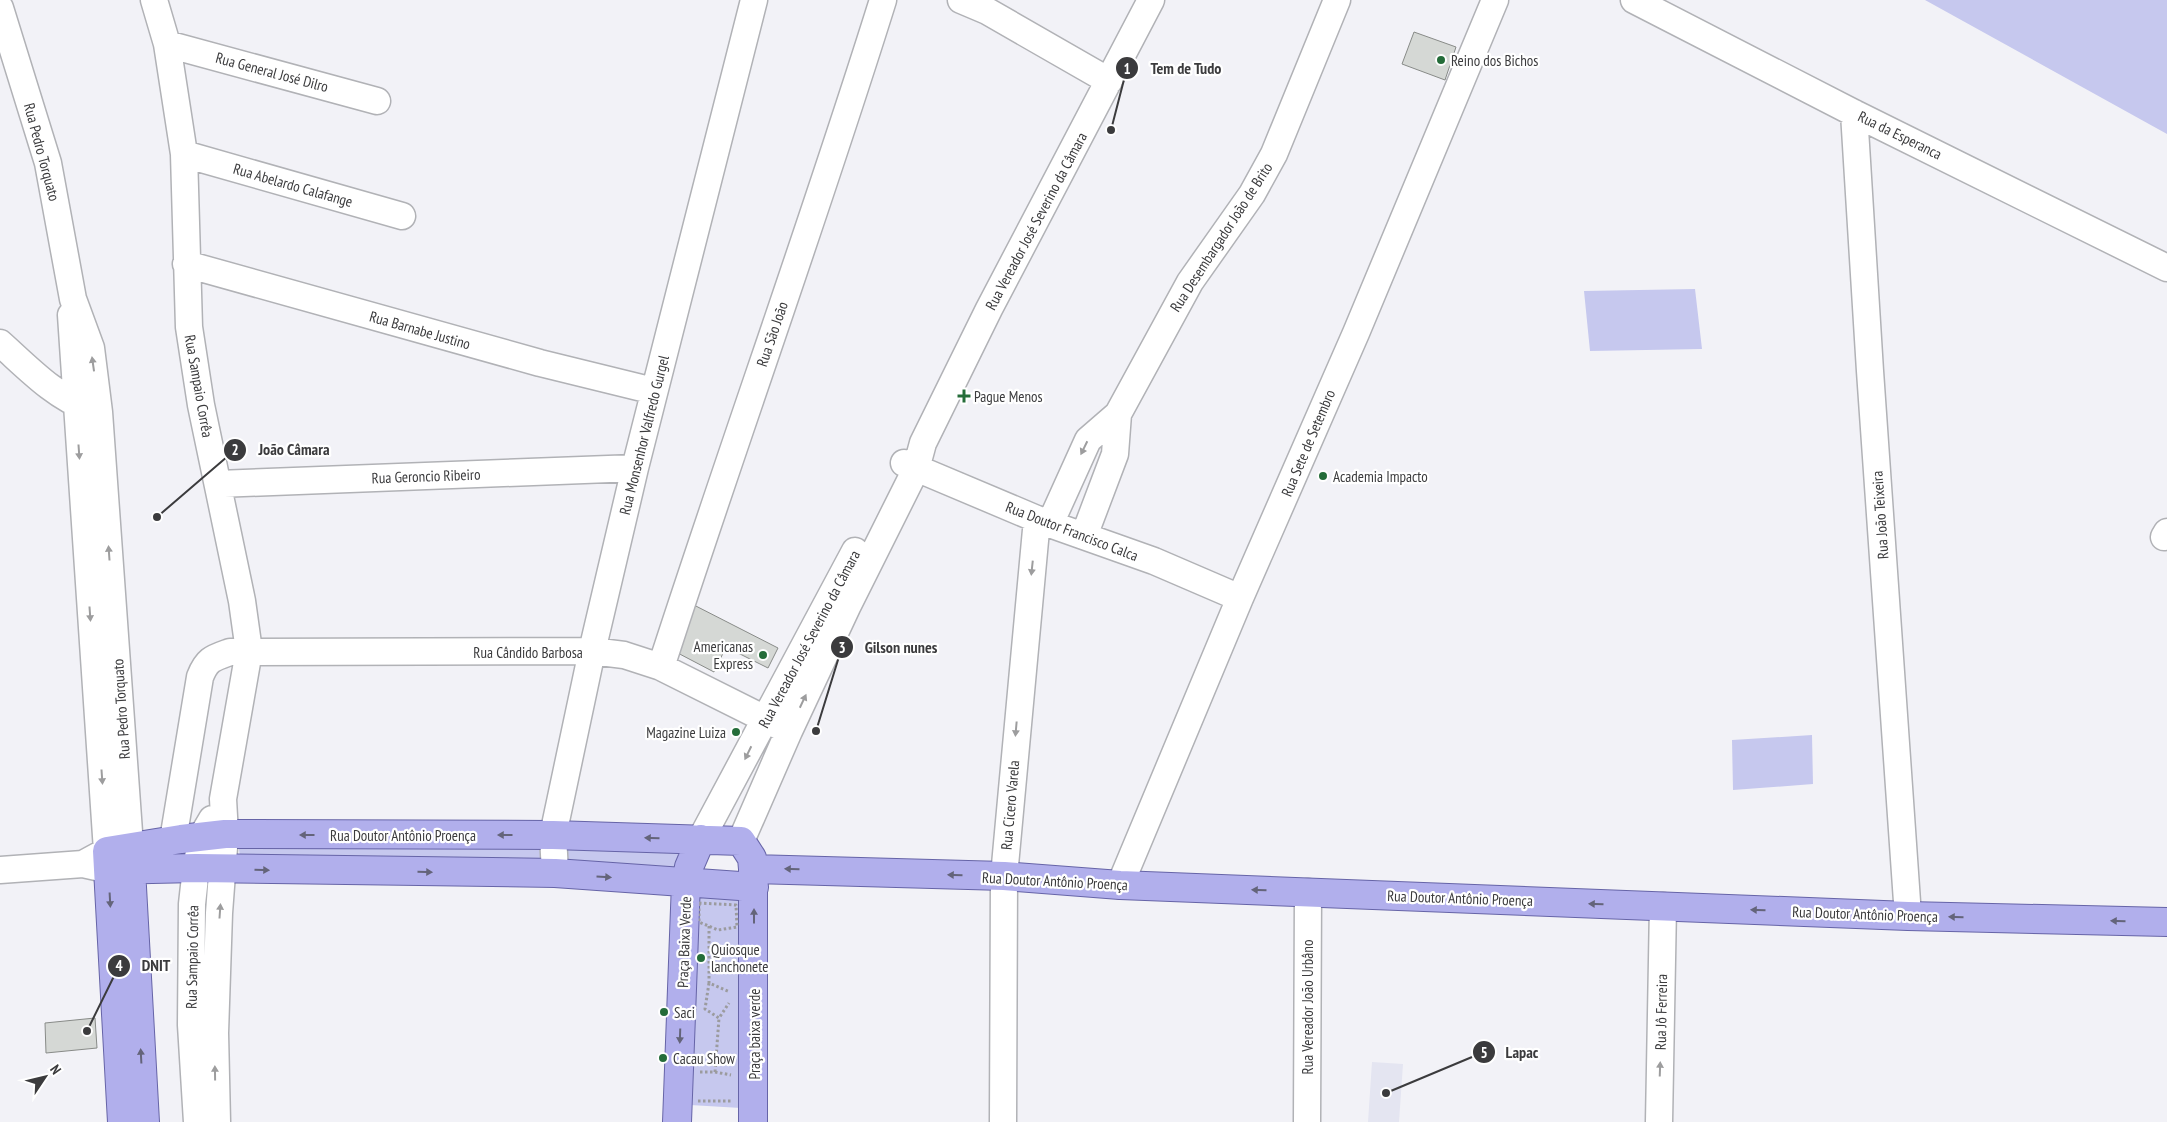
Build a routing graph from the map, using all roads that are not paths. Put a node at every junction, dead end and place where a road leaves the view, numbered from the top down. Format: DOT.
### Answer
graph roads {
  1 [pos="154,0"];
  2 [pos="754,0"];
  3 [pos="883,0"];
  4 [pos="961,0"];
  5 [pos="1151,0"];
  6 [pos="1337,0"];
  7 [pos="1495,0"];
  8 [pos="1634,0"];
  9 [pos="989,5"];
  10 [pos="0,8"];
  11 [pos="166,44"];
  12 [pos="1109,81"];
  13 [pos="377,101"];
  14 [pos="1854,113"];
  15 [pos="184,154"];
  16 [pos="402,216"];
  17 [pos="186,264"];
  18 [pos="2167,268"];
  19 [pos="0,343"];
  20 [pos="654,391"];
  21 [pos="87,408"];
  22 [pos="1118,414"];
  23 [pos="910,466"];
  24 [pos="635,468"];
  25 [pos="218,484"];
  26 [pos="1044,522"];
  27 [pos="1084,536"];
  28 [pos="1240,598"];
  29 [pos="838,603"];
  30 [pos="249,651"];
  31 [pos="592,651"];
  32 [pos="662,667"];
  33 [pos="765,719"];
  34 [pos="789,731"];
  35 [pos="213,835"];
  36 [pos="553,835"];
  37 [pos="701,839"];
  38 [pos="173,840"];
  39 [pos="741,841"];
  40 [pos="112,860"];
  41 [pos="196,868"];
  42 [pos="223,869"];
  43 [pos="0,870"];
  44 [pos="555,873"];
  45 [pos="1004,876"];
  46 [pos="754,878"];
  47 [pos="686,882"];
  48 [pos="1120,885"];
  49 [pos="1308,892"];
  50 [pos="1662,906"];
  51 [pos="1908,916"];
  52 [pos="2167,922"];
  53 [pos="131,1083"];
  54 [pos="1658,1120"];
  55 [pos="122,1122"];
  56 [pos="145,1122"];
  57 [pos="197,1122"];
  58 [pos="217,1122"];
  59 [pos="677,1122"];
  60 [pos="753,1122"];
  61 [pos="1003,1122"];
  62 [pos="1307,1122"];
  1 -- 11 [label="street, Rua Sampaio Corrêa"];
  2 -- 20 [label="street, Rua Monsenhor Valfredo Gurgel"];
  3 -- 32 [label="street, Rua São João"];
  4 -- 9 [label="street"];
  5 -- 12 [label="street, Rua Vereador José Severino da Câmara"];
  6 -- 22 [label="street, Rua Desembargador João de Brito"];
  7 -- 28 [label="street, Rua Sete de Setembro"];
  8 -- 14 [label="street, Rua da Esperanca"];
  9 -- 12 [label="street"];
  10 -- 21 [label="street, Rua Pedro Torquato"];
  11 -- 13 [label="street, Rua General José Dilro"];
  11 -- 15 [label="street, Rua Sampaio Corrêa"];
  12 -- 23 [label="street, Rua Vereador José Severino da Câmara"];
  14 -- 18 [label="street, Rua da Esperanca"];
  14 -- 51 [label="street, Rua João Teixeira"];
  15 -- 16 [label="street, Rua Abelardo Calafange"];
  15 -- 17 [label="street, Rua Sampaio Corrêa"];
  17 -- 20 [label="street, Rua Barnabe Justino"];
  17 -- 25 [label="street, Rua Sampaio Corrêa"];
  19 -- 21 [label="street"];
  20 -- 24 [label="street, Rua Monsenhor Valfredo Gurgel"];
  21 -- 40 [label="street, Rua Pedro Torquato"];
  22 -- 26 [label="street, Rua Desembargador João de Brito, one-way"];
  22 -- 27 [label="street, Rua Desembargador João de Brito"];
  23 -- 26 [label="street, Rua Doutor Francisco Calca"];
  23 -- 29 [label="street, Rua Vereador José Severino da Câmara"];
  24 -- 25 [label="street, Rua Geroncio Ribeiro"];
  24 -- 31 [label="street, Rua Monsenhor Valfredo Gurgel"];
  25 -- 30 [label="street, Rua Sampaio Corrêa"];
  26 -- 27 [label="street, Rua Doutor Francisco Calca"];
  26 -- 45 [label="street, Rua Cicero Varela, one-way"];
  27 -- 28 [label="street, Rua Doutor Francisco Calca"];
  28 -- 48 [label="street, Rua Sete de Setembro"];
  29 -- 33 [label="street, Rua Vereador José Severino da Câmara"];
  34 -- 29 [label="street, Rua Vereador José Severino da Câmara, one-way"];
  30 -- 31 [label="street, Rua Cândido Barbosa"];
  30 -- 35 [label="street, Rua Sampaio Corrêa"];
  30 -- 38 [label="street, Rua Cândido Barbosa"];
  31 -- 32 [label="street, Rua Cândido Barbosa"];
  31 -- 36 [label="street, Rua Monsenhor Valfredo Gurgel"];
  32 -- 33 [label="street, Rua Cândido Barbosa"];
  33 -- 34 [label="street, Rua Cândido Barbosa"];
  33 -- 37 [label="street, Rua Vereador José Severino da Câmara, one-way"];
  34 -- 39 [label="street, Rua Vereador José Severino da Câmara"];
  36 -- 35 [label="main road, Rua Doutor Antônio Proença, one-way"];
  35 -- 38 [label="main road, Rua Doutor Antônio Proença"];
  35 -- 41 [label="street, Rua Sampaio Corrêa"];
  35 -- 42 [label="street, Rua Sampaio Corrêa"];
  37 -- 36 [label="main road, Rua Doutor Antônio Proença, one-way"];
  36 -- 44 [label="street, Rua Monsenhor Valfredo Gurgel"];
  37 -- 39 [label="main road"];
  37 -- 47 [label="main road, Praça Baixa Verde"];
  38 -- 40 [label="main road, Rua Doutor Antônio Proença"];
  39 -- 46 [label="main road"];
  40 -- 41 [label="main road"];
  40 -- 43 [label="street"];
  40 -- 53 [label="main road, Rua Pedro Torquato"];
  41 -- 42 [label="main road"];
  41 -- 57 [label="street, Rua Sampaio Corrêa"];
  42 -- 44 [label="main road, one-way"];
  58 -- 42 [label="street, Rua Sampaio Corrêa, one-way"];
  44 -- 47 [label="main road, one-way"];
  45 -- 46 [label="main road, Rua Doutor Antônio Proença, one-way"];
  45 -- 48 [label="main road, Rua Doutor Antônio Proença"];
  45 -- 61 [label="street, Rua Cicero Varela"];
  46 -- 47 [label="main road, Praça Baixa Verde"];
  60 -- 46 [label="main road, Praça baixa verde, one-way"];
  47 -- 59 [label="main road, Praça Baixa Verde, one-way"];
  49 -- 48 [label="main road, Rua Doutor Antônio Proença, one-way"];
  50 -- 49 [label="main road, Rua Doutor Antônio Proença, one-way"];
  49 -- 62 [label="street, Rua Vereador João Urbâno"];
  51 -- 50 [label="main road, Rua Doutor Antônio Proença, one-way"];
  54 -- 50 [label="street, Rua Jô Ferreira, one-way"];
  52 -- 51 [label="main road, Rua Doutor Antônio Proença, one-way"];
  53 -- 55 [label="main road, Rua Pedro Torquato"];
  53 -- 56 [label="main road, Rua Pedro Torquato"];
}
